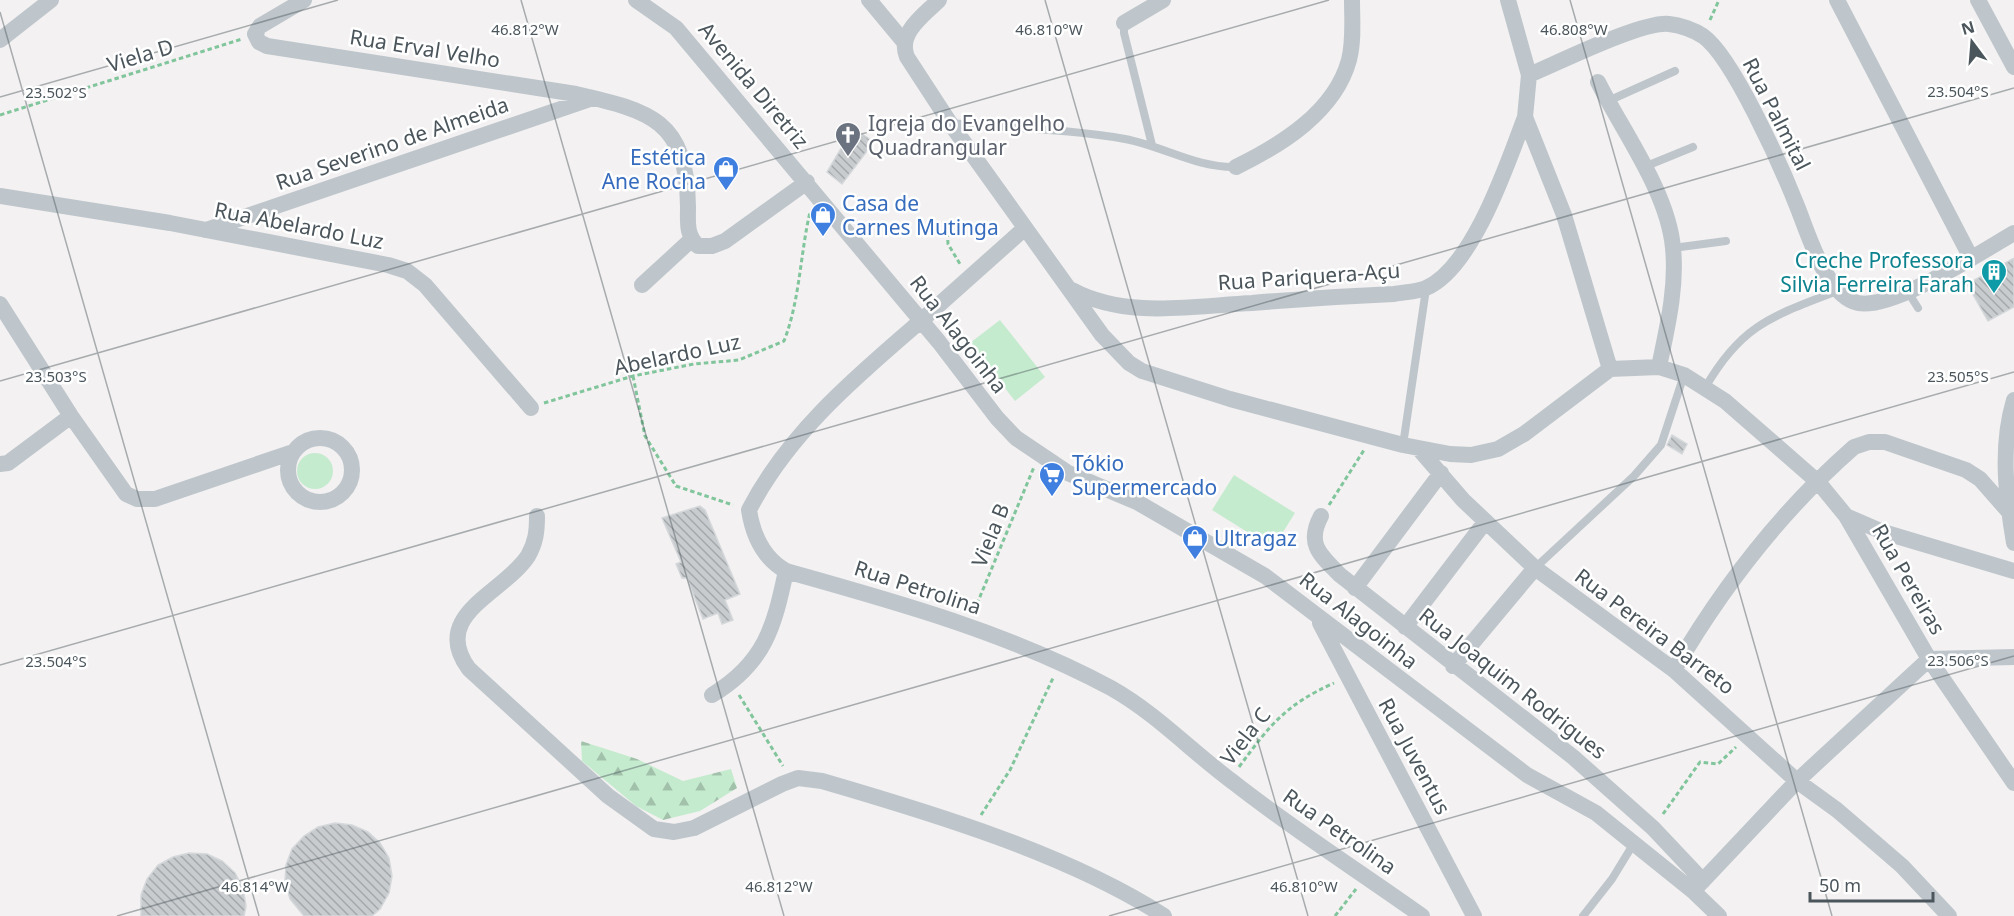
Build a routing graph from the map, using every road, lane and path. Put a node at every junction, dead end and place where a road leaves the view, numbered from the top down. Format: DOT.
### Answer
graph roads {
  1 [pos="51,0"];
  2 [pos="304,0"];
  3 [pos="636,0"];
  4 [pos="869,0"];
  5 [pos="939,0"];
  6 [pos="1164,0"];
  7 [pos="1352,0"];
  8 [pos="1508,0"];
  9 [pos="1719,0"];
  10 [pos="1838,0"];
  11 [pos="1978,0"];
  12 [pos="1124,23"];
  13 [pos="255,34"];
  14 [pos="1703,36"];
  15 [pos="0,40"];
  16 [pos="904,42"];
  17 [pos="2014,67"];
  18 [pos="1675,71"];
  19 [pos="1529,75"];
  20 [pos="1598,82"];
  21 [pos="593,98"];
  22 [pos="1608,101"];
  23 [pos="0,115"];
  24 [pos="1525,117"];
  25 [pos="950,123"];
  26 [pos="1152,145"];
  27 [pos="1693,147"];
  28 [pos="1236,167"];
  29 [pos="1644,168"];
  30 [pos="811,186"];
  31 [pos="0,196"];
  32 [pos="947,225"];
  33 [pos="1025,228"];
  34 [pos="205,230"];
  35 [pos="2014,233"];
  36 [pos="691,240"];
  37 [pos="1726,241"];
  38 [pos="1673,248"];
  39 [pos="1971,258"];
  40 [pos="968,279"];
  41 [pos="642,285"];
  42 [pos="1069,288"];
  43 [pos="1426,288"];
  44 [pos="1837,291"];
  45 [pos="1908,292"];
  46 [pos="0,304"];
  47 [pos="1918,308"];
  48 [pos="921,321"];
  49 [pos="1659,367"];
  50 [pos="1610,369"];
  51 [pos="1684,375"];
  52 [pos="633,376"];
  53 [pos="1705,388"];
  54 [pos="2014,400"];
  55 [pos="531,408"];
  56 [pos="71,416"];
  57 [pos="1371,437"];
  58 [pos="1411,447"];
  59 [pos="290,453"];
  60 [pos="1039,456"];
  61 [pos="0,464"];
  62 [pos="1441,474"];
  63 [pos="1819,483"];
  64 [pos="749,510"];
  65 [pos="2009,512"];
  66 [pos="537,516"];
  67 [pos="1322,516"];
  68 [pos="1846,516"];
  69 [pos="1485,522"];
  70 [pos="2014,543"];
  71 [pos="1535,568"];
  72 [pos="786,571"];
  73 [pos="2014,571"];
  74 [pos="1355,588"];
  75 [pos="1317,617"];
  76 [pos="968,626"];
  77 [pos="1405,627"];
  78 [pos="2014,657"];
  79 [pos="1929,658"];
  80 [pos="1059,662"];
  81 [pos="1454,666"];
  82 [pos="1674,670"];
  83 [pos="1349,677"];
  84 [pos="732,683"];
  85 [pos="712,695"];
  86 [pos="1749,735"];
  87 [pos="792,780"];
  88 [pos="1230,780"];
  89 [pos="1797,781"];
  90 [pos="2014,783"];
  91 [pos="1612,791"];
  92 [pos="1596,813"];
  93 [pos="1653,828"];
  94 [pos="972,829"];
  95 [pos="1634,843"];
  96 [pos="1366,876"];
  97 [pos="1698,886"];
  98 [pos="1164,916"];
  99 [pos="1335,916"];
  100 [pos="1422,916"];
  101 [pos="1474,916"];
  102 [pos="1583,916"];
  103 [pos="1719,916"];
  104 [pos="1949,916"];
  1 -- 15 [label="street"];
  2 -- 13 [label="street"];
  3 -- 30 [label="street, Avenida Diretriz"];
  4 -- 16 [label="street"];
  5 -- 16 [label="street"];
  6 -- 12 [label="street"];
  7 -- 28 [label="street"];
  8 -- 19 [label="street"];
  9 -- 14 [label="path"];
  10 -- 39 [label="street"];
  11 -- 17 [label="street"];
  12 -- 26 [label="lane"];
  13 -- 21 [label="street, Rua Erval Velho"];
  13 -- 23 [label="path, Viela D"];
  14 -- 19 [label="street, Rua Palmital"];
  14 -- 44 [label="street, Rua Palmital"];
  16 -- 25 [label="street"];
  18 -- 22 [label="lane"];
  19 -- 24 [label="street"];
  20 -- 22 [label="street"];
  21 -- 34 [label="street, Rua Severino de Almeida"];
  21 -- 36 [label="street, Rua Erval Velho"];
  22 -- 29 [label="street"];
  24 -- 43 [label="street, Rua Pariquera-Açu"];
  24 -- 50 [label="street"];
  25 -- 26 [label="lane"];
  25 -- 33 [label="street"];
  26 -- 28 [label="lane"];
  27 -- 29 [label="lane"];
  29 -- 38 [label="street"];
  30 -- 36 [label="street"];
  30 -- 48 [label="street, Rua Alagoinha"];
  30 -- 52 [label="path, Abelardo Luz"];
  31 -- 34 [label="street, Rua Abelardo Luz"];
  32 -- 40 [label="path"];
  33 -- 40 [label="street"];
  33 -- 42 [label="street"];
  34 -- 55 [label="street, Rua Abelardo Luz"];
  35 -- 39 [label="street"];
  36 -- 41 [label="street"];
  37 -- 38 [label="lane"];
  38 -- 49 [label="street"];
  39 -- 45 [label="street"];
  40 -- 48 [label="street"];
  42 -- 43 [label="street, Rua Pariquera-Açu"];
  42 -- 57 [label="street"];
  43 -- 58 [label="lane"];
  44 -- 45 [label="street"];
  44 -- 53 [label="lane"];
  45 -- 47 [label="lane"];
  46 -- 56 [label="street"];
  48 -- 60 [label="street, Rua Alagoinha"];
  48 -- 64 [label="street"];
  49 -- 50 [label="street"];
  49 -- 51 [label="street, Rua Pereiras"];
  50 -- 58 [label="street"];
  51 -- 53 [label="street, Rua Pereiras"];
  51 -- 71 [label="lane"];
  52 -- 55 [label="path, Abelardo Luz"];
  52 -- 64 [label="path"];
  53 -- 63 [label="street, Rua Pereiras"];
  54 -- 65 [label="street"];
  56 -- 59 [label="street"];
  56 -- 61 [label="street"];
  57 -- 58 [label="street"];
  57 -- 67 [label="path"];
  58 -- 62 [label="street, Rua Pereira Barreto"];
  60 -- 75 [label="street, Rua Alagoinha"];
  60 -- 76 [label="path, Viela B"];
  62 -- 69 [label="street, Rua Pereira Barreto"];
  62 -- 74 [label="street"];
  63 -- 65 [label="street"];
  63 -- 68 [label="street, Rua Pereiras"];
  63 -- 82 [label="street"];
  64 -- 72 [label="street, Rua Petrolina"];
  65 -- 70 [label="street"];
  66 -- 87 [label="street"];
  67 -- 74 [label="street, Rua Joaquim Rodrigues"];
  68 -- 73 [label="street"];
  68 -- 79 [label="street, Rua Pereiras"];
  69 -- 71 [label="street, Rua Pereira Barreto"];
  69 -- 77 [label="street"];
  71 -- 81 [label="street"];
  71 -- 82 [label="street, Rua Pereira Barreto"];
  72 -- 76 [label="street, Rua Petrolina"];
  72 -- 84 [label="street"];
  74 -- 77 [label="street, Rua Joaquim Rodrigues"];
  75 -- 83 [label="street, Rua Juventus"];
  75 -- 92 [label="street, Rua Alagoinha"];
  76 -- 80 [label="street, Rua Petrolina"];
  77 -- 81 [label="street, Rua Joaquim Rodrigues"];
  78 -- 79 [label="street"];
  79 -- 89 [label="street"];
  79 -- 90 [label="street, Rua Pereiras"];
  80 -- 88 [label="street, Rua Petrolina"];
  80 -- 94 [label="path"];
  81 -- 91 [label="street, Rua Joaquim Rodrigues"];
  82 -- 86 [label="street, Rua Pereira Barreto"];
  83 -- 88 [label="path, Viela C"];
  83 -- 101 [label="street, Rua Juventus"];
  84 -- 85 [label="street"];
  84 -- 87 [label="path"];
  86 -- 89 [label="street, Rua Pereira Barreto"];
  86 -- 93 [label="path"];
  87 -- 94 [label="street"];
  88 -- 96 [label="street, Rua Petrolina"];
  89 -- 97 [label="street"];
  89 -- 104 [label="street, Rua Pereira Barreto"];
  91 -- 92 [label="street"];
  91 -- 93 [label="street, Rua Joaquim Rodrigues"];
  92 -- 95 [label="street, Rua Alagoinha"];
  93 -- 97 [label="street, Rua Joaquim Rodrigues"];
  94 -- 98 [label="street"];
  95 -- 97 [label="street, Rua Alagoinha"];
  95 -- 102 [label="lane"];
  96 -- 99 [label="path"];
  96 -- 100 [label="street, Rua Petrolina"];
  97 -- 103 [label="street, Rua Alagoinha"];
}
